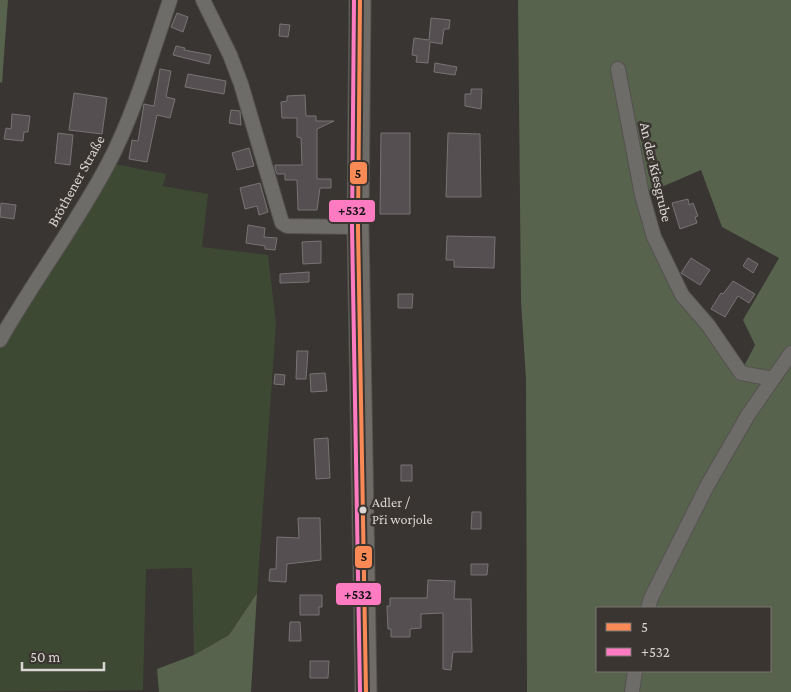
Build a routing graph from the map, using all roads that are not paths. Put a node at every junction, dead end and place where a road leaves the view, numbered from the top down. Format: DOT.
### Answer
graph roads {
  1 [pos="170,0"];
  2 [pos="203,0"];
  3 [pos="360,0"];
  4 [pos="618,69"];
  5 [pos="358,227"];
  6 [pos="0,340"];
  7 [pos="791,353"];
  8 [pos="773,379"];
  9 [pos="648,607"];
  10 [pos="635,672"];
  11 [pos="366,692"];
  12 [pos="632,692"];
  1 -- 6 [label="street, Bröthener Straße"];
  2 -- 5 [label="street"];
  3 -- 5 [label="main road"];
  4 -- 8 [label="street, An der Kiesgrube"];
  5 -- 11 [label="main road"];
  7 -- 8 [label="street"];
  8 -- 9 [label="street"];
  10 -- 12 [label="street"];
}
